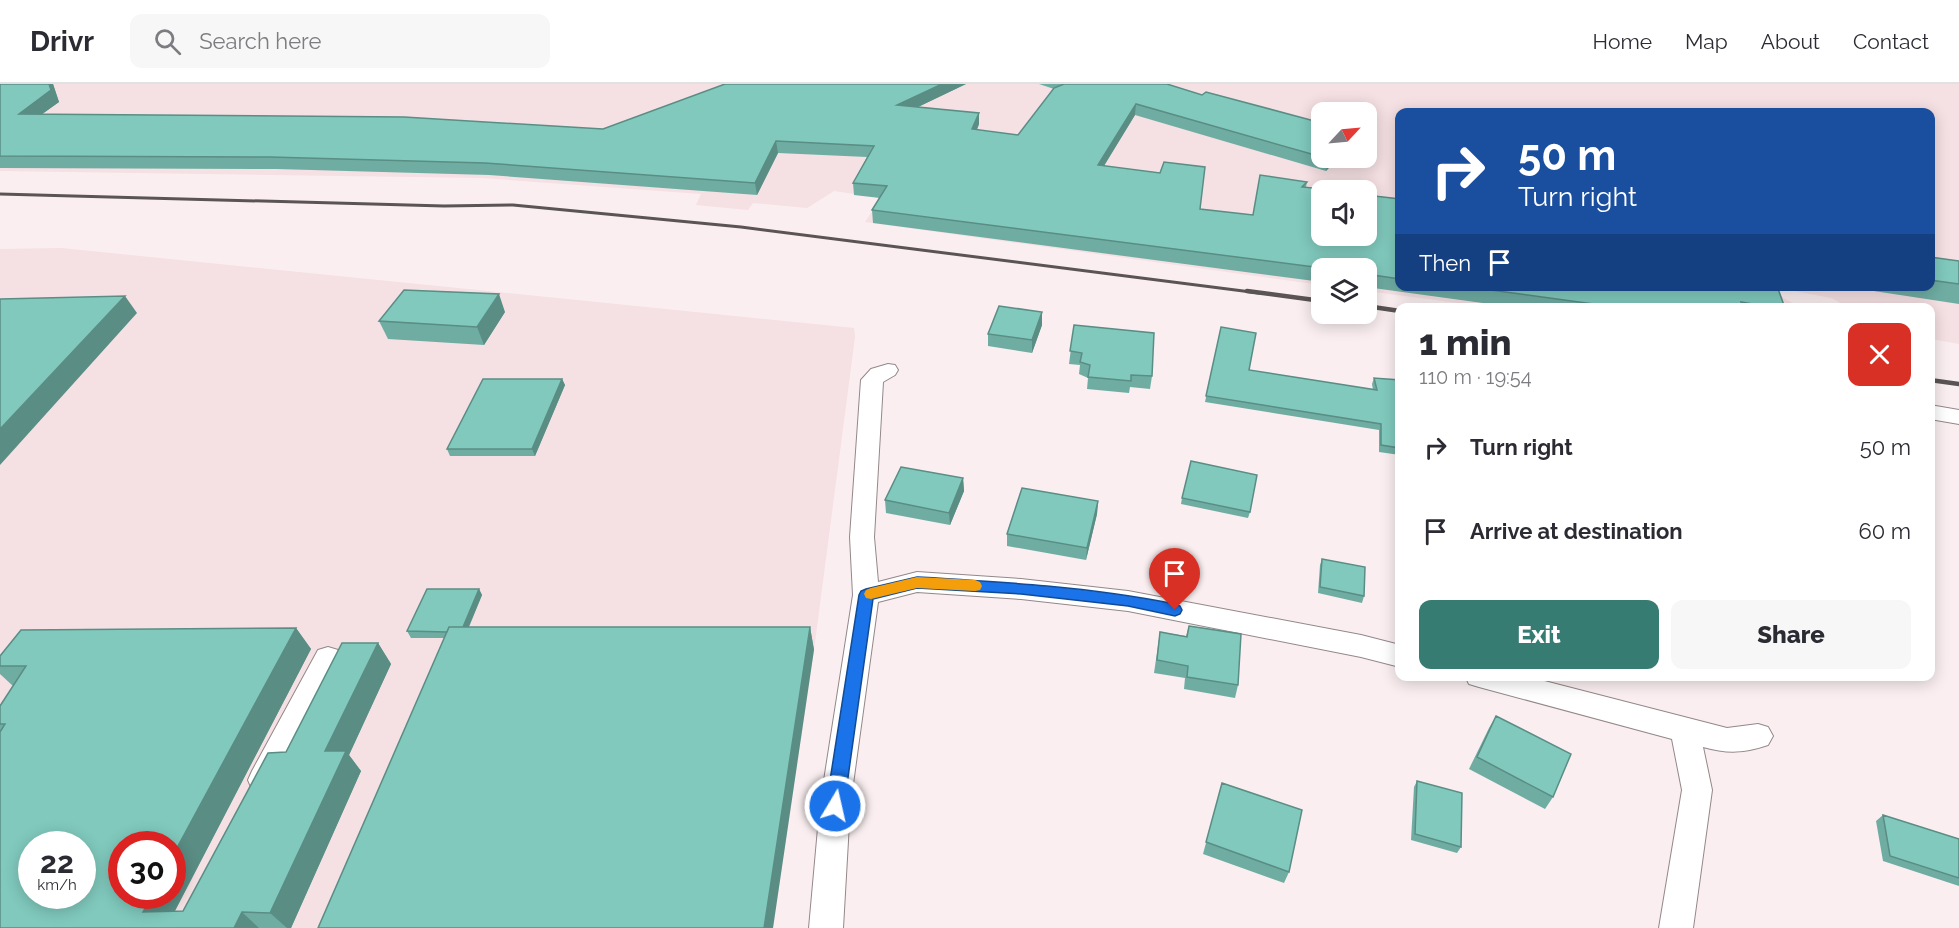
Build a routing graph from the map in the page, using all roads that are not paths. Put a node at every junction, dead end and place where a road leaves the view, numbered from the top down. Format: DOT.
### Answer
graph roads {
  1 [pos="888,370"];
  2 [pos="1935,413"];
  3 [pos="1959,417"];
  4 [pos="866,595"];
  5 [pos="1395,655"];
  6 [pos="328,658"];
  7 [pos="1498,681"];
  8 [pos="1685,729"];
  9 [pos="1758,736"];
  10 [pos="250,803"];
  11 [pos="826,928"];
  12 [pos="1676,928"];
  1 -- 4 [label="street"];
  2 -- 3 [label="street"];
  4 -- 5 [label="street"];
  4 -- 11 [label="street"];
  6 -- 10 [label="street"];
  7 -- 8 [label="street"];
  8 -- 9 [label="street"];
  8 -- 12 [label="street"];
}
